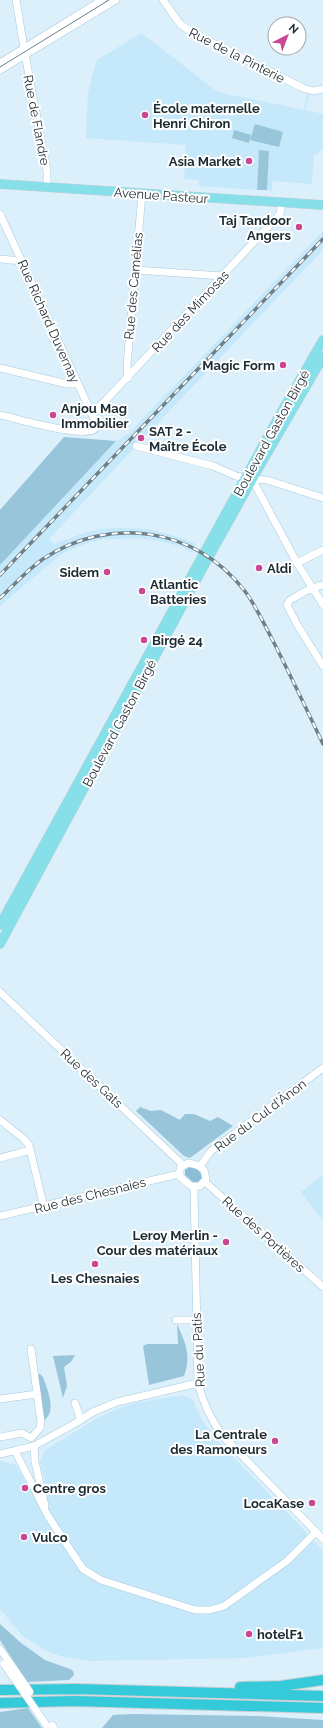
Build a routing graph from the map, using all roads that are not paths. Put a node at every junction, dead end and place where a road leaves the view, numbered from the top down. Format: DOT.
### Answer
graph roads {
  1 [pos="16,0"];
  2 [pos="102,0"];
  3 [pos="116,0"];
  4 [pos="163,0"];
  5 [pos="25,51"];
  6 [pos="0,63"];
  7 [pos="0,70"];
  8 [pos="323,89"];
  9 [pos="0,184"];
  10 [pos="46,186"];
  11 [pos="142,194"];
  12 [pos="282,203"];
  13 [pos="323,205"];
  14 [pos="0,214"];
  15 [pos="0,259"];
  16 [pos="22,261"];
  17 [pos="135,270"];
  18 [pos="223,276"];
  19 [pos="323,340"];
  20 [pos="323,357"];
  21 [pos="0,368"];
  22 [pos="128,378"];
  23 [pos="78,384"];
  24 [pos="0,415"];
  25 [pos="92,415"];
  26 [pos="136,446"];
  27 [pos="249,479"];
  28 [pos="323,498"];
  29 [pos="323,550"];
  30 [pos="297,563"];
  31 [pos="323,585"];
  32 [pos="311,589"];
  33 [pos="323,605"];
  34 [pos="323,666"];
  35 [pos="0,925"];
  36 [pos="0,944"];
  37 [pos="0,992"];
  38 [pos="323,1068"];
  39 [pos="0,1120"];
  40 [pos="30,1150"];
  41 [pos="0,1158"];
  42 [pos="183,1165"];
  43 [pos="200,1166"];
  44 [pos="179,1174"];
  45 [pos="205,1182"];
  46 [pos="194,1187"];
  47 [pos="44,1207"];
  48 [pos="0,1216"];
  49 [pos="323,1287"];
  50 [pos="176,1320"];
  51 [pos="196,1320"];
  52 [pos="31,1348"];
  53 [pos="198,1383"];
  54 [pos="37,1394"];
  55 [pos="0,1399"];
  56 [pos="75,1403"];
  57 [pos="81,1420"];
  58 [pos="0,1437"];
  59 [pos="34,1446"];
  60 [pos="16,1451"];
  61 [pos="0,1454"];
  62 [pos="48,1516"];
  63 [pos="316,1532"];
  64 [pos="323,1538"];
  65 [pos="0,1649"];
  66 [pos="5,1662"];
  67 [pos="323,1680"];
  68 [pos="0,1690"];
  69 [pos="196,1691"];
  70 [pos="323,1696"];
  71 [pos="0,1704"];
  72 [pos="281,1707"];
  73 [pos="323,1708"];
  74 [pos="323,1715"];
  75 [pos="51,1727"];
  1 -- 5 [label="street, Rue de Flandre"];
  2 -- 5 [label="street"];
  3 -- 5 [label="street"];
  4 -- 8 [label="street, Rue de la Pinterie"];
  5 -- 6 [label="street"];
  5 -- 7 [label="street"];
  5 -- 10 [label="street, Rue de Flandre"];
  9 -- 10 [label="main road, Avenue Pasteur"];
  10 -- 11 [label="main road, Avenue Pasteur"];
  11 -- 12 [label="main road, Avenue Pasteur"];
  11 -- 17 [label="street, Rue des Camélias"];
  12 -- 13 [label="main road, Avenue Pasteur"];
  12 -- 18 [label="street, Rue des Mimosas"];
  14 -- 16 [label="street, Rue Richard Duvernay"];
  15 -- 16 [label="street"];
  16 -- 23 [label="street, Rue Richard Duvernay"];
  17 -- 18 [label="street"];
  17 -- 22 [label="street, Rue des Camélias"];
  18 -- 22 [label="street, Rue des Mimosas"];
  19 -- 27 [label="main road, Boulevard Gaston Birgé"];
  20 -- 27 [label="main road, Boulevard Gaston Birgé"];
  21 -- 23 [label="street"];
  22 -- 25 [label="street, Rue des Mimosas"];
  23 -- 25 [label="street, Rue Richard Duvernay"];
  24 -- 25 [label="street, Rue Richard Duvernay"];
  26 -- 27 [label="street"];
  27 -- 28 [label="street"];
  27 -- 30 [label="street"];
  27 -- 35 [label="main road, Boulevard Gaston Birgé"];
  27 -- 36 [label="main road, Boulevard Gaston Birgé"];
  29 -- 30 [label="street"];
  30 -- 32 [label="street"];
  31 -- 32 [label="street"];
  32 -- 33 [label="street"];
  32 -- 34 [label="street"];
  37 -- 42 [label="street, Rue des Gats"];
  38 -- 43 [label="street, Rue du Cul d'Ânon"];
  39 -- 40 [label="street"];
  40 -- 41 [label="street"];
  40 -- 47 [label="street"];
  42 -- 43 [label="street"];
  42 -- 44 [label="street"];
  43 -- 45 [label="street"];
  44 -- 46 [label="street"];
  44 -- 47 [label="street, Rue des Chesnaies"];
  45 -- 46 [label="street"];
  45 -- 49 [label="street, Rue des Portières"];
  46 -- 51 [label="street, Rue du Patis"];
  47 -- 48 [label="street, Rue des Chesnaies"];
  50 -- 51 [label="street"];
  51 -- 53 [label="street, Rue du Patis"];
  52 -- 54 [label="street"];
  53 -- 57 [label="street"];
  53 -- 63 [label="street, Rue du Patis"];
  54 -- 55 [label="street"];
  54 -- 58 [label="street"];
  56 -- 57 [label="street"];
  57 -- 59 [label="street"];
  59 -- 60 [label="street"];
  59 -- 62 [label="street"];
  60 -- 61 [label="street"];
  60 -- 62 [label="street"];
  62 -- 63 [label="street"];
  63 -- 64 [label="street, Rue du Patis"];
  65 -- 66 [label="street"];
  66 -- 75 [label="street, bridge"];
  67 -- 69 [label="highway"];
  68 -- 69 [label="highway"];
  69 -- 70 [label="highway"];
  71 -- 72 [label="highway"];
  72 -- 73 [label="highway"];
  72 -- 74 [label="highway"];
}
